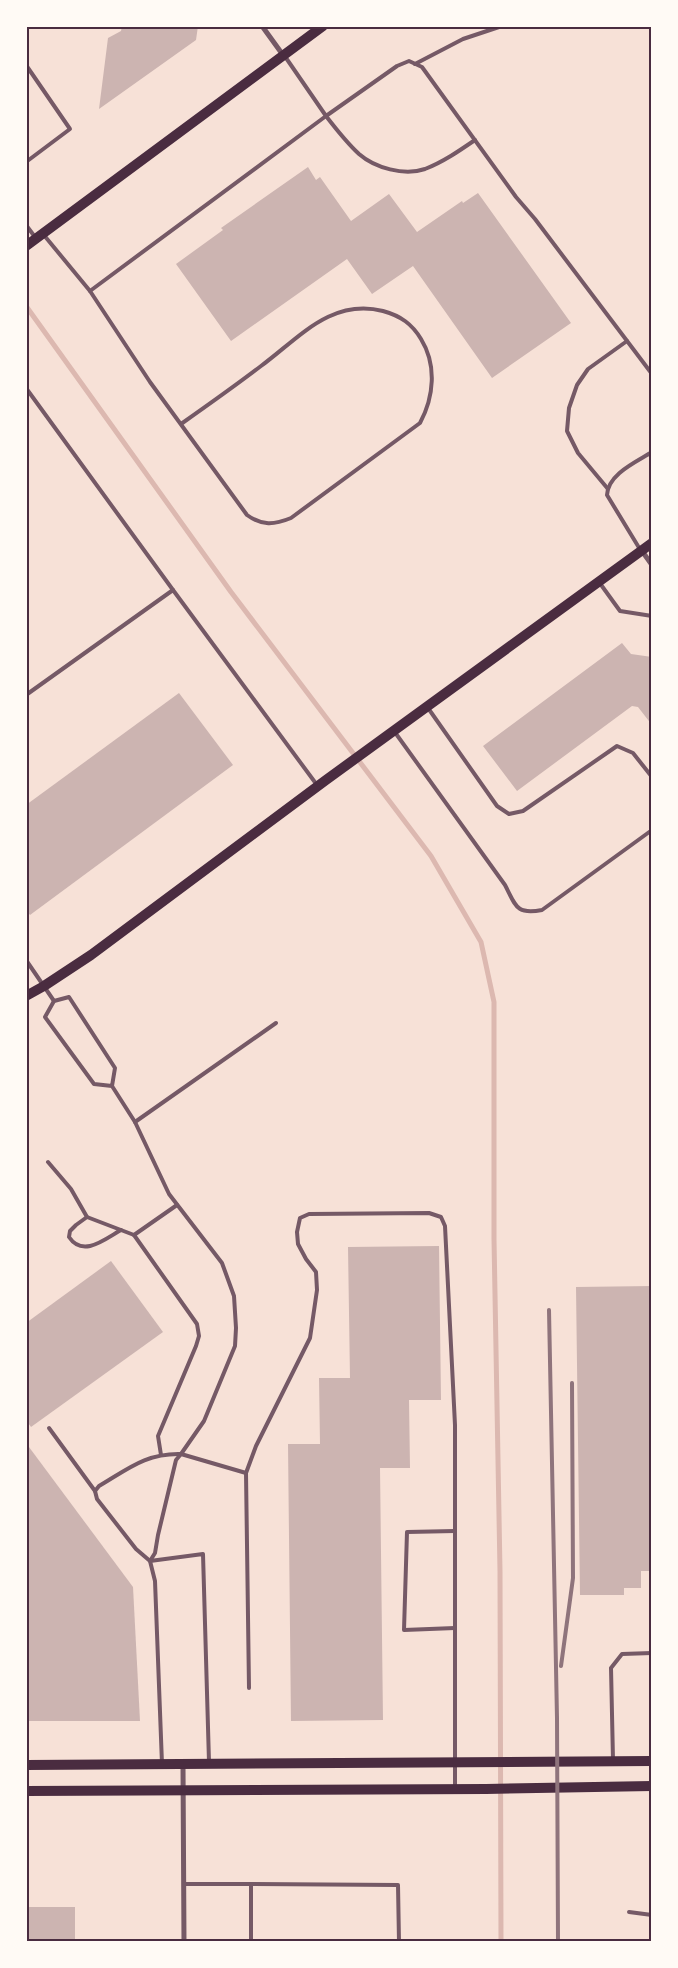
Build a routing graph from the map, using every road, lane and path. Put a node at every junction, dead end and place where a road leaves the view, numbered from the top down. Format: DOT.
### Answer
graph roads {
  1 [pos="262,26"];
  2 [pos="323,26"];
  3 [pos="502,26"];
  4 [pos="284,56"];
  5 [pos="415,64"];
  6 [pos="26,65"];
  7 [pos="326,116"];
  8 [pos="475,140"];
  9 [pos="26,162"];
  10 [pos="26,225"];
  11 [pos="40,236"];
  12 [pos="26,246"];
  13 [pos="90,290"];
  14 [pos="627,341"];
  15 [pos="652,374"];
  16 [pos="26,388"];
  17 [pos="181,424"];
  18 [pos="652,452"];
  19 [pos="608,488"];
  20 [pos="652,543"];
  21 [pos="641,551"];
  22 [pos="652,565"];
  23 [pos="599,582"];
  24 [pos="173,590"];
  25 [pos="652,616"];
  26 [pos="26,695"];
  27 [pos="427,706"];
  28 [pos="393,731"];
  29 [pos="652,777"];
  30 [pos="322,783"];
  31 [pos="652,830"];
  32 [pos="26,960"];
  33 [pos="44,986"];
  34 [pos="26,996"];
  35 [pos="54,1001"];
  36 [pos="276,1023"];
  37 [pos="112,1086"];
  38 [pos="135,1122"];
  39 [pos="48,1162"];
  40 [pos="177,1205"];
  41 [pos="87,1217"];
  42 [pos="121,1230"];
  43 [pos="134,1235"];
  44 [pos="49,1428"];
  45 [pos="181,1454"];
  46 [pos="160,1455"];
  47 [pos="246,1473"];
  48 [pos="96,1491"];
  49 [pos="455,1531"];
  50 [pos="150,1561"];
  51 [pos="455,1628"];
  52 [pos="652,1653"];
  53 [pos="249,1688"];
  54 [pos="613,1761"];
  55 [pos="652,1761"];
  56 [pos="455,1762"];
  57 [pos="209,1764"];
  58 [pos="26,1765"];
  59 [pos="162,1765"];
  60 [pos="183,1765"];
  61 [pos="652,1786"];
  62 [pos="456,1789"];
  63 [pos="183,1790"];
  64 [pos="26,1791"];
  65 [pos="184,1884"];
  66 [pos="251,1884"];
  67 [pos="629,1912"];
  68 [pos="652,1914"];
  69 [pos="184,1942"];
  70 [pos="251,1942"];
  71 [pos="399,1942"];
  1 -- 4 [label="street"];
  2 -- 4 [label="main road"];
  3 -- 5 [label="lane"];
  4 -- 7 [label="lane"];
  4 -- 11 [label="main road"];
  5 -- 7 [label="lane"];
  5 -- 8 [label="lane"];
  6 -- 9 [label="lane"];
  7 -- 8 [label="lane"];
  7 -- 13 [label="lane"];
  8 -- 14 [label="lane"];
  10 -- 11 [label="lane"];
  11 -- 12 [label="main road"];
  11 -- 13 [label="lane"];
  13 -- 17 [label="lane"];
  14 -- 15 [label="lane"];
  14 -- 19 [label="lane"];
  16 -- 24 [label="lane"];
  17 -- 17 [label="lane"];
  18 -- 19 [label="lane"];
  19 -- 21 [label="lane"];
  20 -- 21 [label="main road"];
  21 -- 22 [label="street"];
  21 -- 23 [label="main road"];
  23 -- 25 [label="lane"];
  23 -- 27 [label="main road"];
  24 -- 26 [label="lane"];
  24 -- 30 [label="lane"];
  27 -- 28 [label="main road"];
  27 -- 29 [label="lane"];
  28 -- 30 [label="main road"];
  28 -- 31 [label="lane"];
  30 -- 33 [label="main road"];
  32 -- 33 [label="lane"];
  33 -- 34 [label="main road"];
  33 -- 35 [label="lane"];
  35 -- 37 [label="lane"];
  35 -- 37 [label="lane"];
  36 -- 38 [label="lane"];
  37 -- 38 [label="lane"];
  38 -- 40 [label="lane"];
  39 -- 41 [label="lane"];
  40 -- 43 [label="lane"];
  40 -- 45 [label="lane"];
  41 -- 42 [label="lane"];
  41 -- 42 [label="lane"];
  42 -- 43 [label="lane"];
  43 -- 46 [label="lane"];
  44 -- 48 [label="lane"];
  45 -- 46 [label="lane"];
  45 -- 47 [label="lane"];
  45 -- 50 [label="lane"];
  46 -- 48 [label="lane"];
  47 -- 49 [label="lane"];
  47 -- 53 [label="lane"];
  48 -- 50 [label="lane"];
  49 -- 51 [label="lane"];
  49 -- 51 [label="lane"];
  50 -- 57 [label="lane"];
  50 -- 59 [label="lane"];
  51 -- 56 [label="lane"];
  52 -- 54 [label="lane"];
  54 -- 55 [label="main road"];
  54 -- 56 [label="main road"];
  56 -- 57 [label="main road"];
  56 -- 62 [label="lane"];
  57 -- 60 [label="main road"];
  58 -- 59 [label="main road"];
  59 -- 60 [label="main road"];
  60 -- 63 [label="street"];
  61 -- 62 [label="main road"];
  62 -- 63 [label="main road"];
  63 -- 64 [label="main road"];
  63 -- 65 [label="street"];
  65 -- 66 [label="lane"];
  65 -- 69 [label="street"];
  66 -- 70 [label="lane"];
  66 -- 71 [label="lane"];
  67 -- 68 [label="lane"];
}
